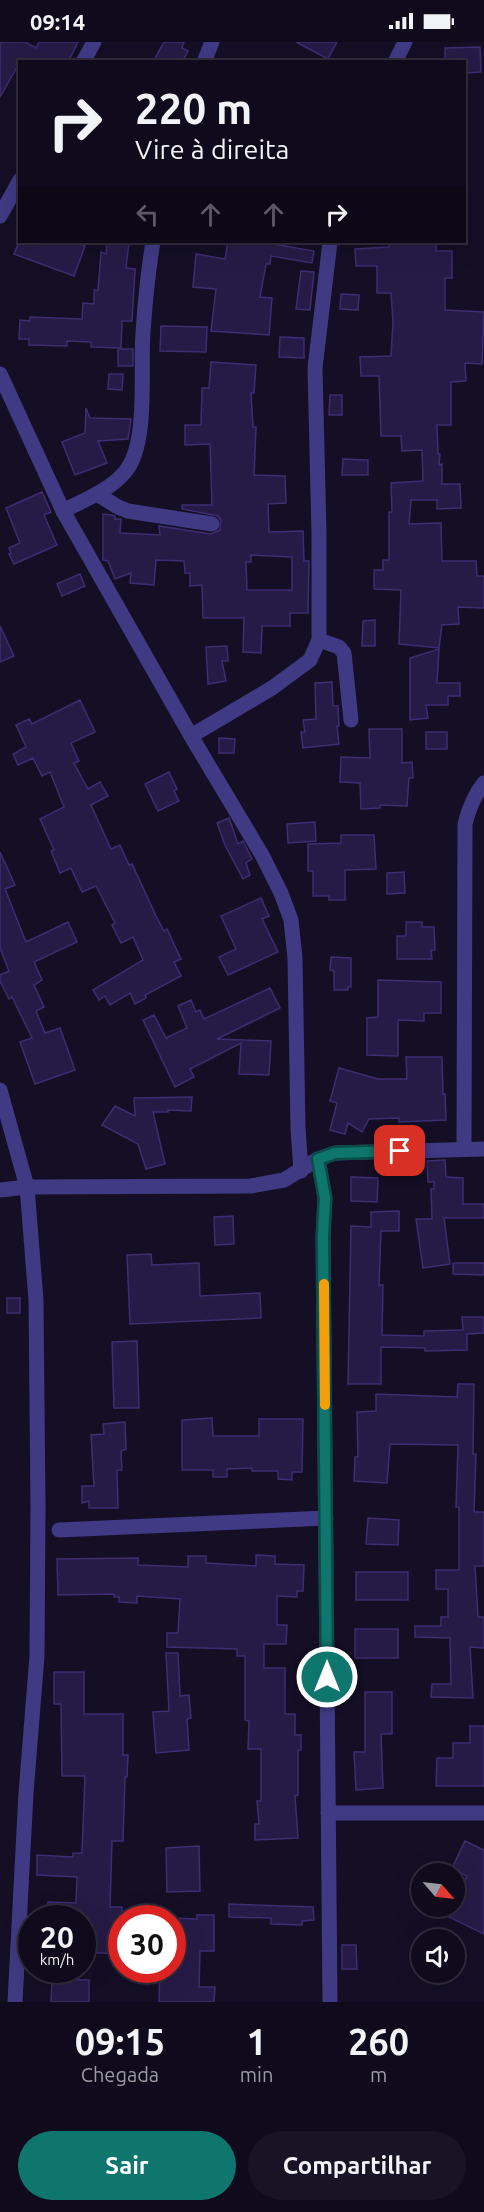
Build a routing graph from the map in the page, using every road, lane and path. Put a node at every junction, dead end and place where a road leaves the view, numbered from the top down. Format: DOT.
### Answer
graph roads {
  1 [pos="93,42"];
  2 [pos="212,42"];
  3 [pos="405,42"];
  4 [pos="84,60"];
  5 [pos="205,60"];
  6 [pos="396,60"];
  7 [pos="18,185"];
  8 [pos="8,212"];
  9 [pos="153,243"];
  10 [pos="330,243"];
  11 [pos="0,374"];
  12 [pos="97,494"];
  13 [pos="63,511"];
  14 [pos="212,524"];
  15 [pos="319,640"];
  16 [pos="351,720"];
  17 [pos="191,736"];
  18 [pos="484,783"];
  19 [pos="0,1090"];
  20 [pos="464,1149"];
  21 [pos="484,1149"];
  22 [pos="318,1159"];
  23 [pos="301,1171"];
  24 [pos="27,1187"];
  25 [pos="0,1190"];
  26 [pos="326,1518"];
  27 [pos="59,1530"];
  28 [pos="328,1813"];
  29 [pos="484,1813"];
  30 [pos="15,2002"];
  31 [pos="330,2002"];
  1 -- 4 [label="street"];
  2 -- 5 [label="street"];
  3 -- 6 [label="street"];
  7 -- 8 [label="street"];
  9 -- 12 [label="street"];
  10 -- 15 [label="street"];
  11 -- 13 [label="street"];
  12 -- 13 [label="street"];
  12 -- 14 [label="street"];
  13 -- 17 [label="street"];
  15 -- 16 [label="street"];
  15 -- 17 [label="street"];
  17 -- 23 [label="street"];
  18 -- 20 [label="street"];
  19 -- 24 [label="street"];
  20 -- 21 [label="street"];
  20 -- 22 [label="street"];
  22 -- 23 [label="street"];
  22 -- 26 [label="street"];
  23 -- 24 [label="street"];
  24 -- 25 [label="street"];
  24 -- 30 [label="street"];
  26 -- 27 [label="street"];
  26 -- 28 [label="street"];
  28 -- 29 [label="street"];
  28 -- 31 [label="street"];
}
